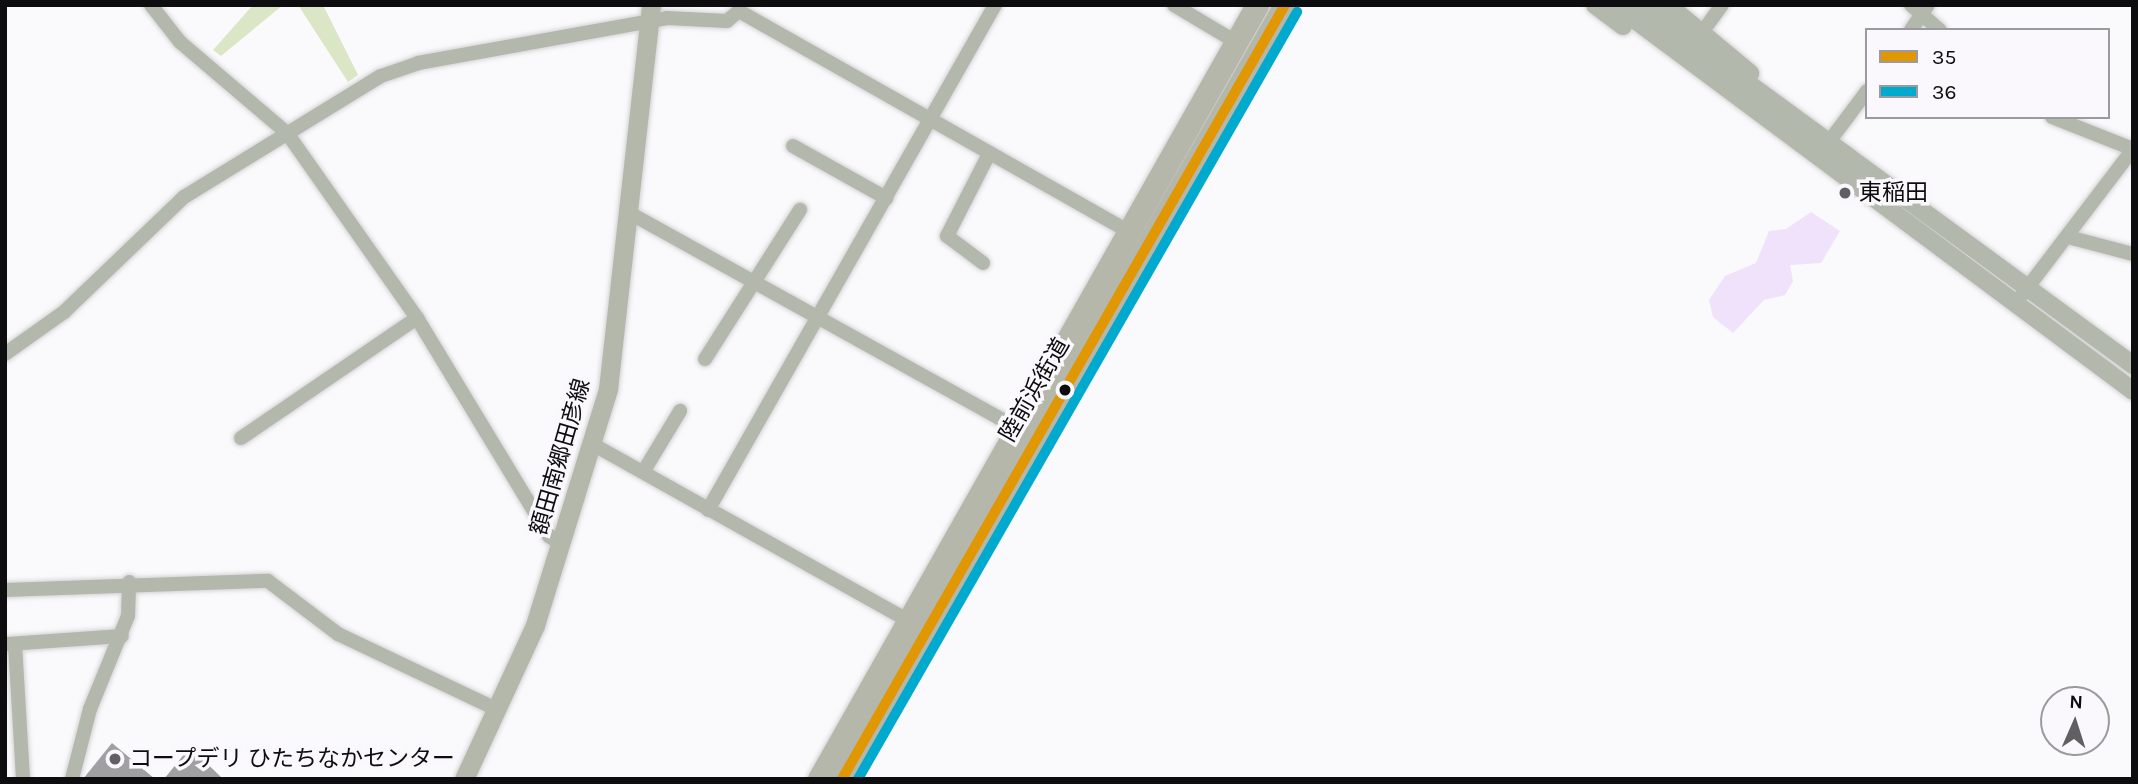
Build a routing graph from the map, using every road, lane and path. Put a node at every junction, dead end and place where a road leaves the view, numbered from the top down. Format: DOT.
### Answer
graph roads {
  1 [pos="151,5"];
  2 [pos="724,5"];
  3 [pos="995,5"];
  4 [pos="1174,5"];
  5 [pos="1257,5"];
  6 [pos="1285,5"];
  7 [pos="1595,5"];
  8 [pos="1615,5"];
  9 [pos="1641,5"];
  10 [pos="1668,5"];
  11 [pos="1723,5"];
  12 [pos="741,8"];
  13 [pos="1920,8"];
  14 [pos="652,13"];
  15 [pos="727,21"];
  16 [pos="1912,28"];
  17 [pos="1938,28"];
  18 [pos="1703,31"];
  19 [pos="1236,42"];
  20 [pos="1865,94"];
  21 [pos="1763,106"];
  22 [pos="2057,119"];
  23 [pos="930,121"];
  24 [pos="287,133"];
  25 [pos="793,146"];
  26 [pos="2133,149"];
  27 [pos="1825,150"];
  28 [pos="988,156"];
  29 [pos="886,198"];
  30 [pos="800,210"];
  31 [pos="626,211"];
  32 [pos="1126,230"];
  33 [pos="2068,237"];
  34 [pos="2133,254"];
  35 [pos="983,263"];
  36 [pos="754,277"];
  37 [pos="2029,289"];
  38 [pos="2015,304"];
  39 [pos="820,315"];
  40 [pos="417,318"];
  41 [pos="5,354"];
  42 [pos="705,359"];
  43 [pos="2133,365"];
  44 [pos="2133,390"];
  45 [pos="680,411"];
  46 [pos="1014,426"];
  47 [pos="241,438"];
  48 [pos="594,445"];
  49 [pos="645,469"];
  50 [pos="708,510"];
  51 [pos="562,545"];
  52 [pos="129,582"];
  53 [pos="5,590"];
  54 [pos="907,620"];
  55 [pos="122,636"];
  56 [pos="10,644"];
  57 [pos="498,710"];
  58 [pos="23,779"];
  59 [pos="72,779"];
  60 [pos="464,779"];
  61 [pos="819,779"];
  62 [pos="842,779"];
  1 -- 24 [label="street"];
  2 -- 15 [label="street"];
  3 -- 23 [label="street"];
  4 -- 19 [label="street"];
  5 -- 19 [label="highway, 陸前浜街道"];
  6 -- 62 [label="highway, 陸前浜街道"];
  7 -- 27 [label="street"];
  8 -- 21 [label="street"];
  9 -- 21 [label="street"];
  10 -- 18 [label="street"];
  11 -- 18 [label="street"];
  12 -- 15 [label="street"];
  12 -- 23 [label="street"];
  13 -- 16 [label="street"];
  13 -- 17 [label="street"];
  14 -- 15 [label="street"];
  14 -- 24 [label="street"];
  14 -- 31 [label="main road, 額田南郷田彦線"];
  18 -- 27 [label="street"];
  19 -- 32 [label="highway, 陸前浜街道"];
  20 -- 27 [label="street"];
  21 -- 27 [label="street"];
  22 -- 26 [label="street"];
  23 -- 28 [label="street"];
  23 -- 29 [label="street"];
  24 -- 40 [label="street"];
  24 -- 41 [label="street"];
  25 -- 29 [label="street"];
  26 -- 33 [label="street"];
  27 -- 37 [label="street"];
  27 -- 38 [label="street"];
  28 -- 32 [label="street"];
  28 -- 35 [label="street"];
  29 -- 39 [label="street"];
  30 -- 36 [label="street"];
  31 -- 36 [label="street"];
  31 -- 48 [label="main road, 額田南郷田彦線"];
  32 -- 46 [label="highway, 陸前浜街道"];
  33 -- 34 [label="street"];
  33 -- 37 [label="street"];
  36 -- 39 [label="street"];
  36 -- 42 [label="street"];
  37 -- 38 [label="street"];
  37 -- 43 [label="street"];
  38 -- 44 [label="street"];
  39 -- 46 [label="street"];
  39 -- 50 [label="street"];
  40 -- 47 [label="street"];
  40 -- 51 [label="street"];
  45 -- 49 [label="street"];
  46 -- 54 [label="highway, 陸前浜街道"];
  48 -- 49 [label="street"];
  48 -- 51 [label="main road, 額田南郷田彦線"];
  49 -- 50 [label="street"];
  50 -- 54 [label="street"];
  51 -- 57 [label="main road, 額田南郷田彦線"];
  52 -- 53 [label="street"];
  52 -- 55 [label="street"];
  52 -- 57 [label="street"];
  54 -- 61 [label="highway, 陸前浜街道"];
  55 -- 56 [label="street"];
  55 -- 59 [label="street"];
  56 -- 58 [label="street"];
  57 -- 60 [label="main road, 額田南郷田彦線"];
}
